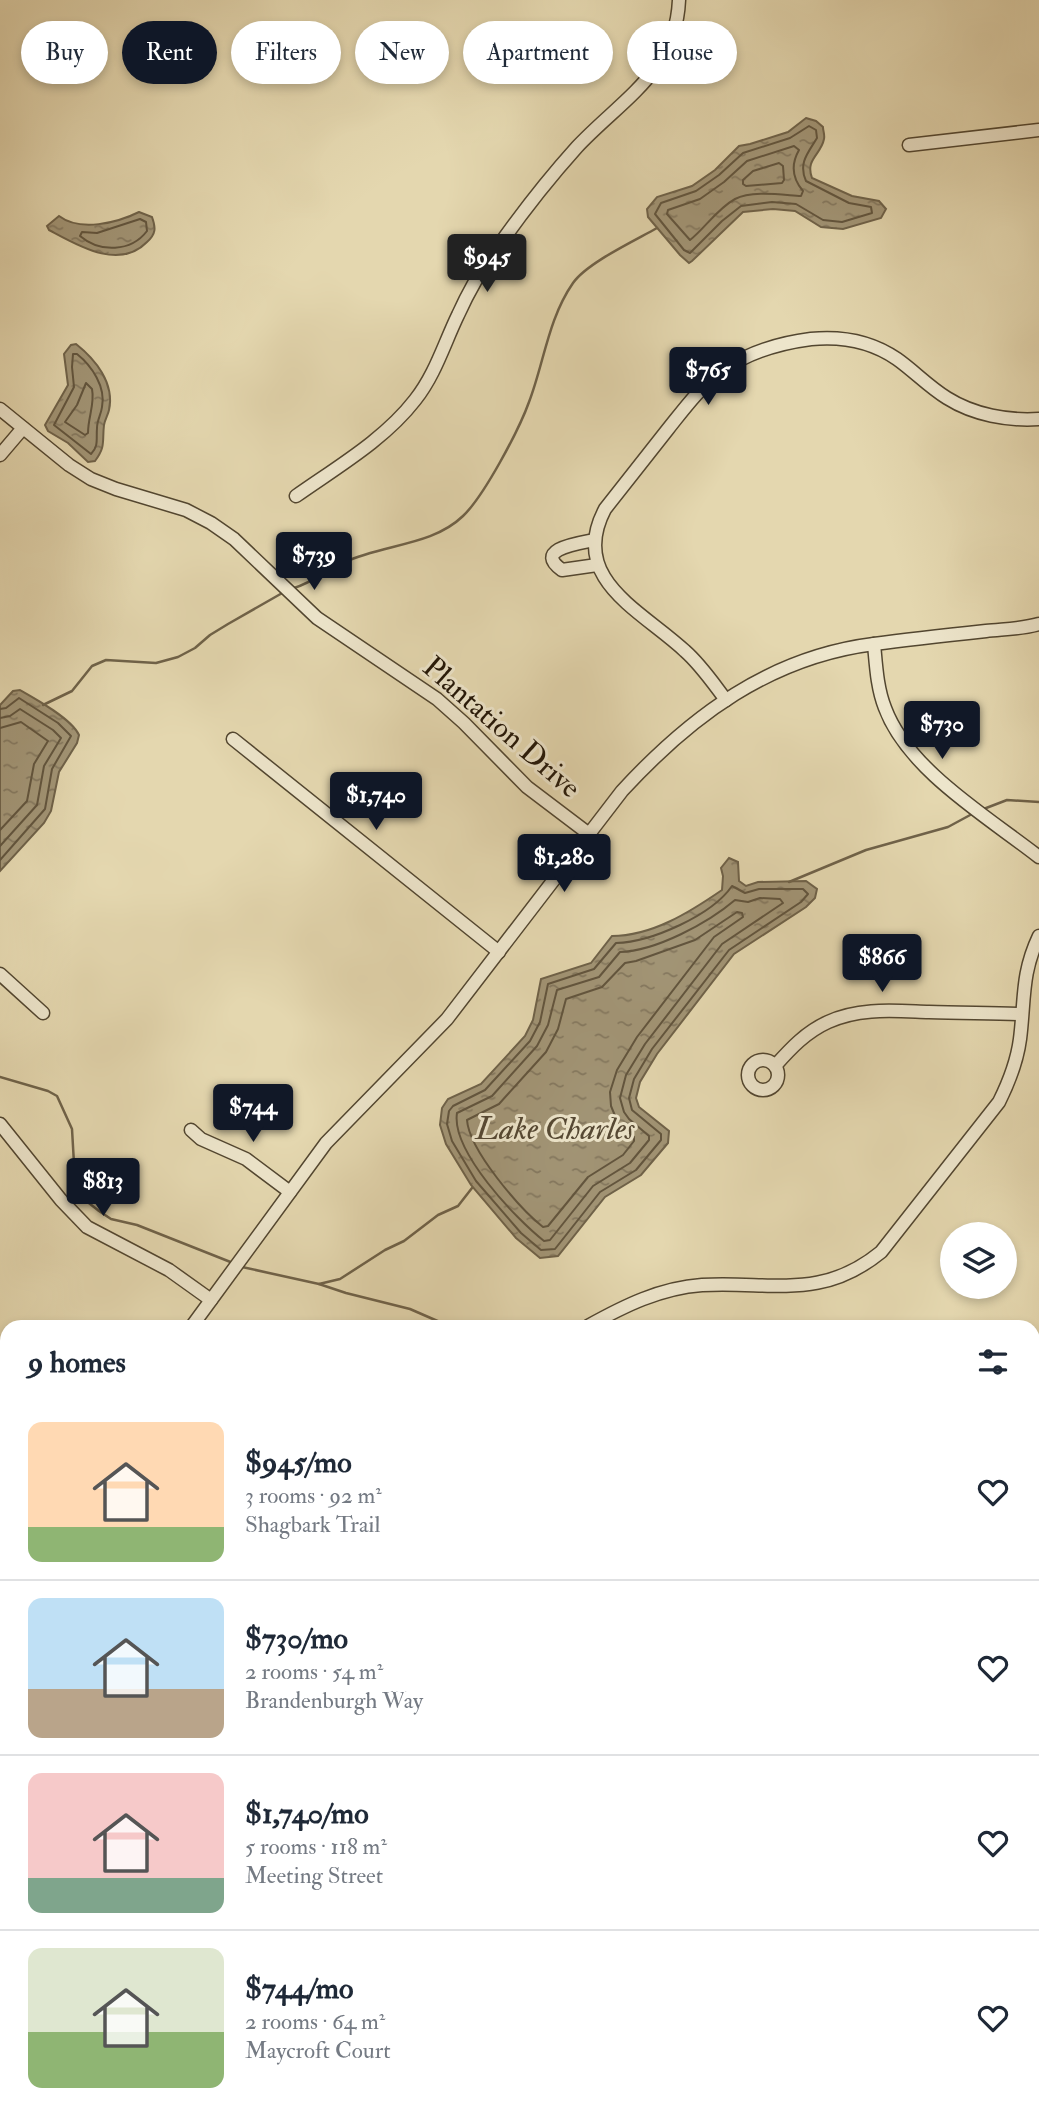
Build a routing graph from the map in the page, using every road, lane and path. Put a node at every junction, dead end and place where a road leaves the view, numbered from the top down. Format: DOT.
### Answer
graph roads {
  1 [pos="679,0"];
  2 [pos="1039,130"];
  3 [pos="909,145"];
  4 [pos="0,410"];
  5 [pos="1039,419"];
  6 [pos="23,428"];
  7 [pos="0,456"];
  8 [pos="296,496"];
  9 [pos="594,540"];
  10 [pos="597,565"];
  11 [pos="1039,624"];
  12 [pos="874,644"];
  13 [pos="726,700"];
  14 [pos="233,739"];
  15 [pos="589,834"];
  16 [pos="1039,857"];
  17 [pos="1039,936"];
  18 [pos="499,952"];
  19 [pos="0,974"];
  20 [pos="43,1013"];
  21 [pos="1021,1014"];
  22 [pos="775,1066"];
  23 [pos="0,1124"];
  24 [pos="191,1130"];
  25 [pos="290,1192"];
  26 [pos="211,1300"];
  27 [pos="196,1320"];
  28 [pos="600,1320"];
  1 -- 8 [label="street"];
  2 -- 3 [label="street"];
  4 -- 6 [label="street, Plantation Drive"];
  5 -- 9 [label="street"];
  6 -- 7 [label="street"];
  6 -- 15 [label="street, Plantation Drive"];
  9 -- 10 [label="street"];
  9 -- 10 [label="street"];
  10 -- 13 [label="street"];
  11 -- 12 [label="street"];
  12 -- 13 [label="street"];
  12 -- 16 [label="street"];
  13 -- 15 [label="street"];
  14 -- 18 [label="street"];
  15 -- 18 [label="street"];
  17 -- 21 [label="street"];
  18 -- 25 [label="street"];
  19 -- 20 [label="street"];
  21 -- 22 [label="street"];
  21 -- 28 [label="street"];
  23 -- 26 [label="street"];
  24 -- 25 [label="street"];
  25 -- 26 [label="street"];
  26 -- 27 [label="street"];
}
